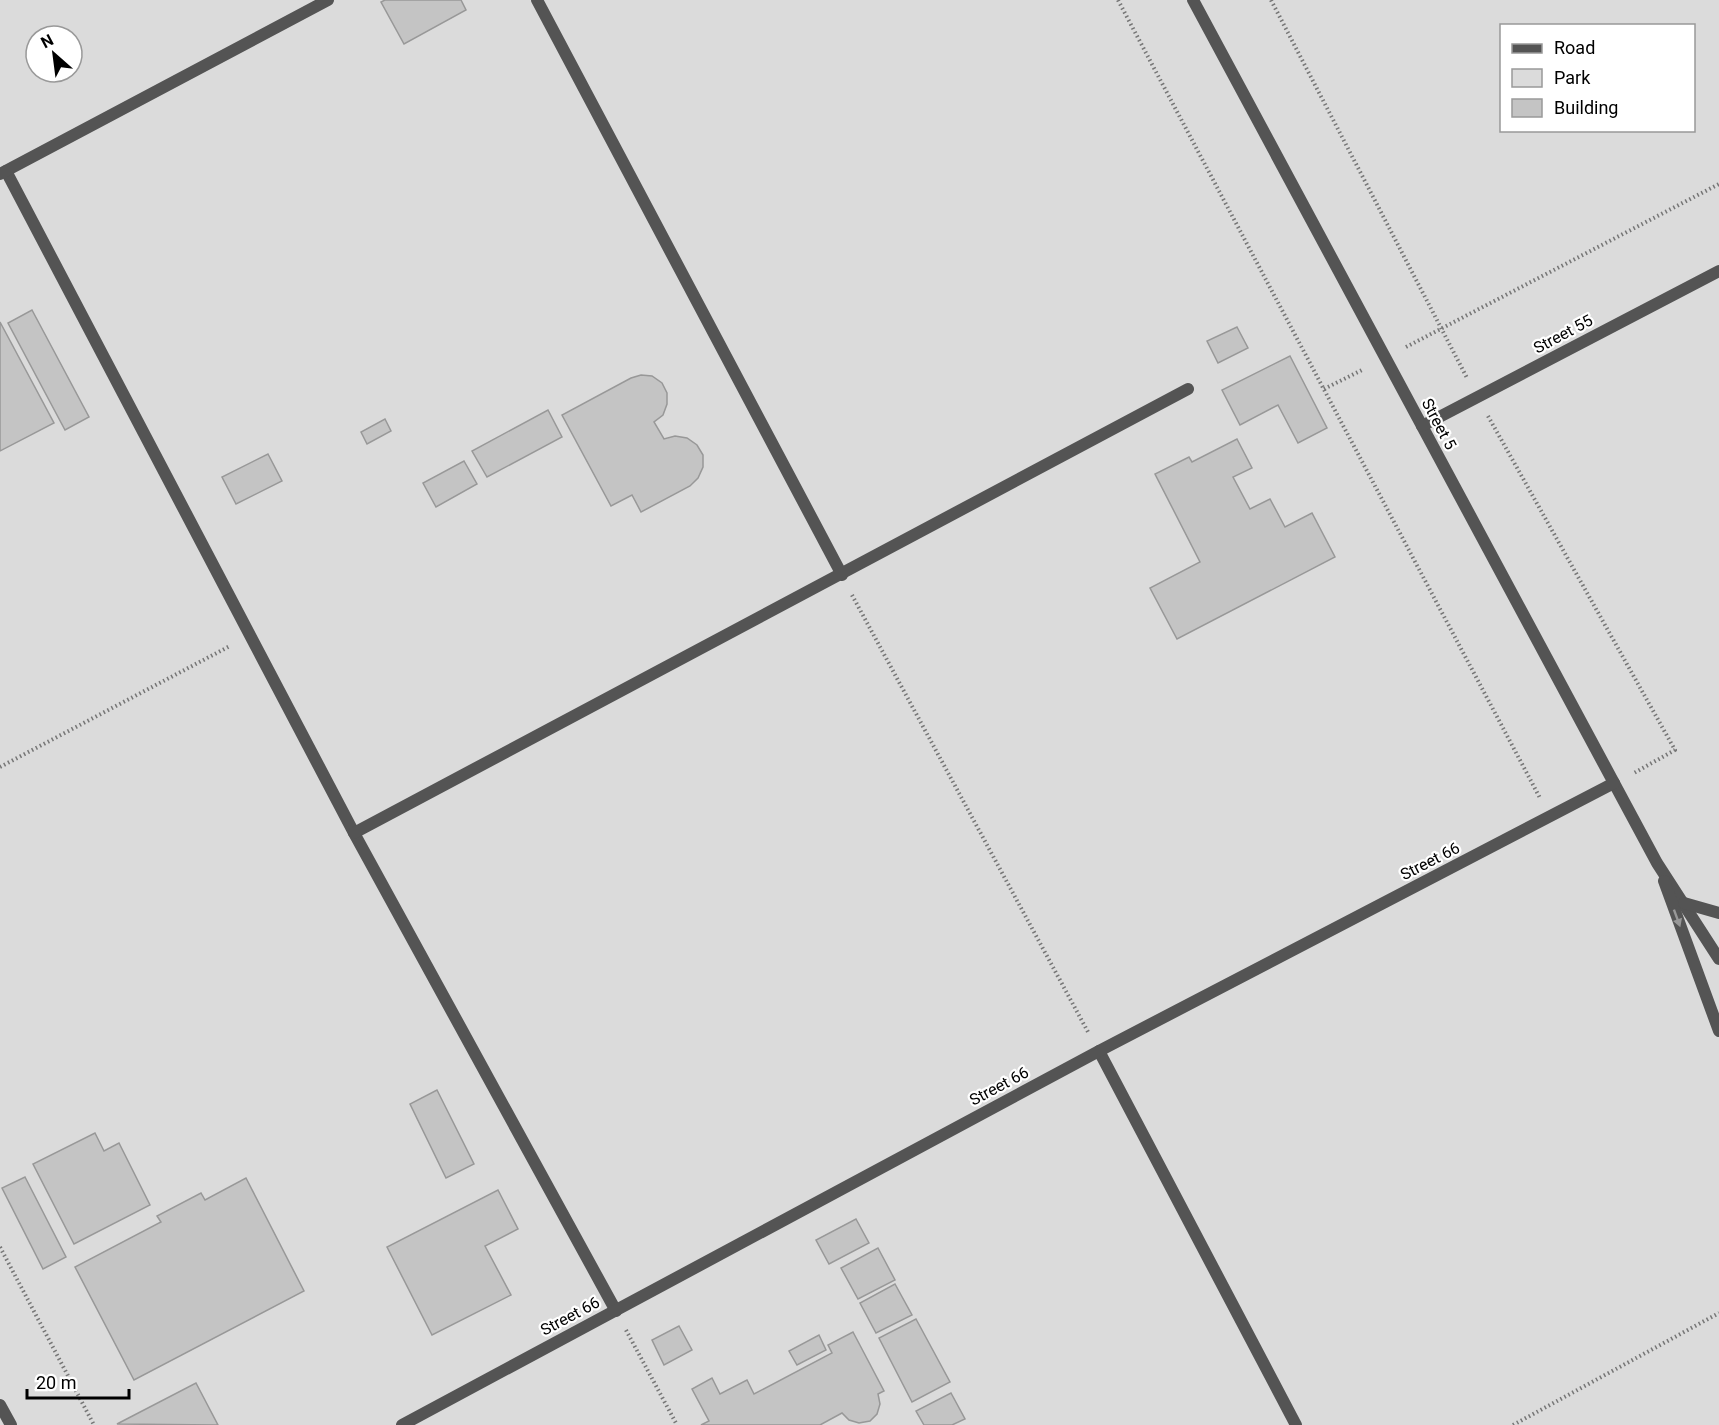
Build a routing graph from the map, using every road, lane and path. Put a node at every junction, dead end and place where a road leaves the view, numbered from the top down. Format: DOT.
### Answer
graph roads {
  1 [pos="328,0"];
  2 [pos="537,0"];
  3 [pos="1118,0"];
  4 [pos="1193,0"];
  5 [pos="3,172"];
  6 [pos="1719,184"];
  7 [pos="1719,271"];
  8 [pos="1385,358"];
  9 [pos="1188,389"];
  10 [pos="1324,389"];
  11 [pos="1422,426"];
  12 [pos="842,575"];
  13 [pos="250,636"];
  14 [pos="0,767"];
  15 [pos="1614,783"];
  16 [pos="1550,817"];
  17 [pos="354,833"];
  18 [pos="1657,863"];
  19 [pos="1684,903"];
  20 [pos="1719,913"];
  21 [pos="1719,959"];
  22 [pos="1719,1031"];
  23 [pos="1099,1051"];
  24 [pos="0,1246"];
  25 [pos="616,1311"];
  26 [pos="1719,1313"];
  27 [pos="0,1405"];
  28 [pos="11,1425"];
  29 [pos="93,1425"];
  30 [pos="402,1425"];
  31 [pos="677,1425"];
  32 [pos="1296,1425"];
  33 [pos="1513,1425"];
  1 -- 5 [label="street"];
  2 -- 12 [label="street"];
  3 -- 10 [label="path"];
  4 -- 8 [label="street, Street 5"];
  5 -- 13 [label="street"];
  6 -- 8 [label="path"];
  7 -- 11 [label="street, Street 55"];
  8 -- 10 [label="path"];
  8 -- 11 [label="street, Street 5"];
  9 -- 12 [label="street"];
  10 -- 16 [label="path"];
  11 -- 15 [label="street, Street 5"];
  12 -- 17 [label="street"];
  12 -- 23 [label="path"];
  13 -- 14 [label="path"];
  13 -- 17 [label="street"];
  15 -- 16 [label="street, Street 66"];
  15 -- 18 [label="street, Street 5"];
  16 -- 23 [label="street, Street 66"];
  17 -- 25 [label="street"];
  18 -- 19 [label="street"];
  18 -- 22 [label="street, one-way"];
  19 -- 20 [label="street"];
  19 -- 21 [label="street"];
  23 -- 25 [label="street, Street 66"];
  23 -- 32 [label="street"];
  24 -- 29 [label="path"];
  25 -- 30 [label="street, Street 66"];
  25 -- 31 [label="path"];
  26 -- 33 [label="path"];
  27 -- 28 [label="street"];
}
